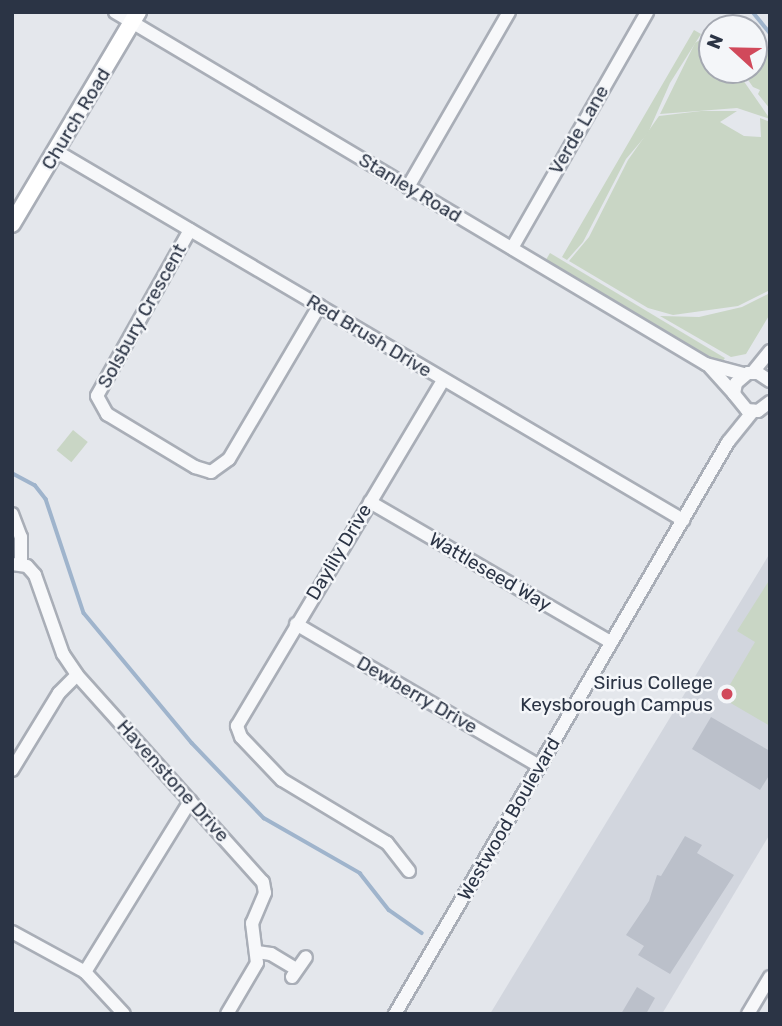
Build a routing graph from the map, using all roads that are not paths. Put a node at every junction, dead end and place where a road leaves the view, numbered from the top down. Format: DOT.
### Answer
graph roads {
  1 [pos="115,12"];
  2 [pos="509,12"];
  3 [pos="647,12"];
  4 [pos="135,18"];
  5 [pos="56,151"];
  6 [pos="408,187"];
  7 [pos="12,224"];
  8 [pos="190,230"];
  9 [pos="512,248"];
  10 [pos="319,306"];
  11 [pos="770,351"];
  12 [pos="706,364"];
  13 [pos="748,373"];
  14 [pos="443,380"];
  15 [pos="770,381"];
  16 [pos="735,398"];
  17 [pos="764,408"];
  18 [pos="728,442"];
  19 [pos="370,502"];
  20 [pos="12,514"];
  21 [pos="683,520"];
  22 [pos="17,564"];
  23 [pos="296,624"];
  24 [pos="611,642"];
  25 [pos="77,674"];
  26 [pos="539,766"];
  27 [pos="12,770"];
  28 [pos="190,801"];
  29 [pos="409,871"];
  30 [pos="12,932"];
  31 [pos="257,952"];
  32 [pos="306,957"];
  33 [pos="85,972"];
  34 [pos="770,977"];
  35 [pos="124,1014"];
  36 [pos="227,1014"];
  37 [pos="395,1014"];
  38 [pos="748,1014"];
  1 -- 4 [label="street, Stanley Road"];
  2 -- 6 [label="street"];
  3 -- 9 [label="street, Verde Lane"];
  4 -- 5 [label="main road, Church Road"];
  4 -- 6 [label="street, Stanley Road"];
  5 -- 7 [label="main road, Church Road"];
  5 -- 8 [label="street, Red Brush Drive"];
  6 -- 9 [label="street, Stanley Road"];
  8 -- 10 [label="street, Red Brush Drive"];
  8 -- 10 [label="street, Solsbury Crescent"];
  9 -- 12 [label="street, Stanley Road"];
  10 -- 14 [label="street, Red Brush Drive"];
  11 -- 13 [label="street"];
  12 -- 13 [label="street, Stanley Road"];
  12 -- 16 [label="street, Stanley Road"];
  13 -- 15 [label="street, Stanley Road"];
  13 -- 16 [label="street, Westwood Boulevard"];
  14 -- 19 [label="street, Daylily Drive"];
  14 -- 21 [label="street, Red Brush Drive"];
  16 -- 17 [label="street"];
  16 -- 18 [label="street, Westwood Boulevard"];
  17 -- 18 [label="street, Westwood Boulevard"];
  18 -- 21 [label="street, Westwood Boulevard"];
  19 -- 23 [label="street, Daylily Drive"];
  19 -- 24 [label="street, Wattleseed Way"];
  20 -- 22 [label="street"];
  21 -- 24 [label="street, Westwood Boulevard"];
  22 -- 25 [label="street, Havenstone Drive"];
  23 -- 26 [label="street, Dewberry Drive"];
  23 -- 29 [label="street, Daylily Drive"];
  24 -- 26 [label="street, Westwood Boulevard"];
  25 -- 27 [label="street"];
  25 -- 28 [label="street, Havenstone Drive"];
  26 -- 37 [label="street, Westwood Boulevard"];
  28 -- 31 [label="street, Havenstone Drive"];
  28 -- 33 [label="street"];
  30 -- 33 [label="street"];
  31 -- 32 [label="street"];
  31 -- 36 [label="street, Havenstone Drive"];
  33 -- 35 [label="street"];
  34 -- 38 [label="street"];
}
